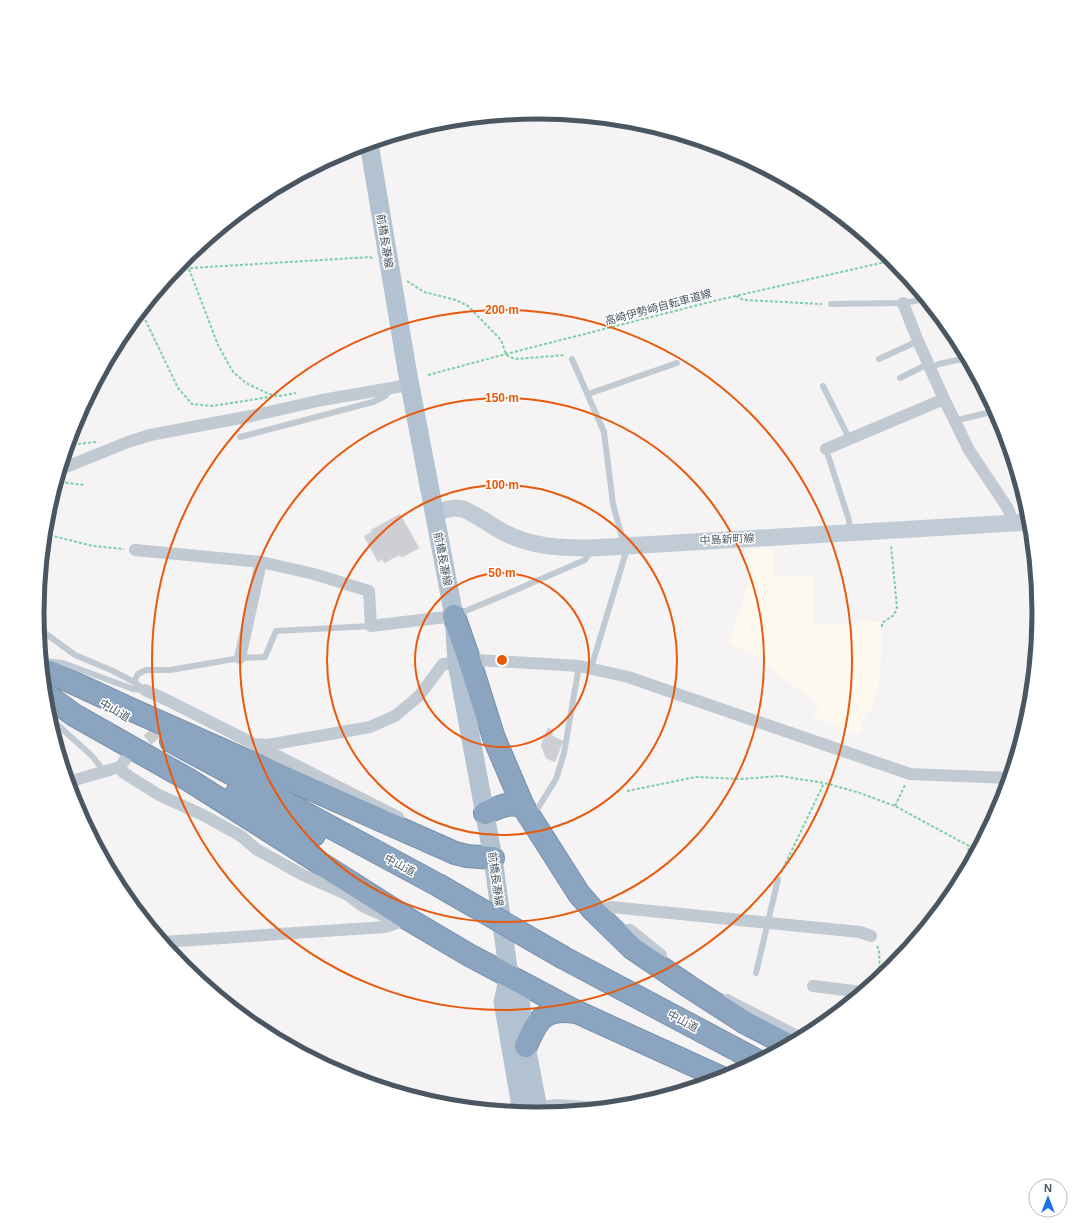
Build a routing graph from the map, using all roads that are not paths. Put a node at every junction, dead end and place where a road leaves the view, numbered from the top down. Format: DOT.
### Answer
graph roads {
  1 [pos="370,149"];
  2 [pos="920,300"];
  3 [pos="903,302"];
  4 [pos="831,304"];
  5 [pos="918,341"];
  6 [pos="572,359"];
  7 [pos="879,359"];
  8 [pos="962,359"];
  9 [pos="677,362"];
  10 [pos="929,366"];
  11 [pos="900,378"];
  12 [pos="402,381"];
  13 [pos="823,386"];
  14 [pos="588,394"];
  15 [pos="944,399"];
  16 [pos="989,413"];
  17 [pos="954,421"];
  18 [pos="240,437"];
  19 [pos="849,438"];
  20 [pos="826,449"];
  21 [pos="66,467"];
  22 [pos="434,512"];
  23 [pos="1024,522"];
  24 [pos="1011,523"];
  25 [pos="851,532"];
  26 [pos="624,545"];
  27 [pos="592,548"];
  28 [pos="135,550"];
  29 [pos="261,562"];
  30 [pos="454,616"];
  31 [pos="371,626"];
  32 [pos="45,633"];
  33 [pos="240,658"];
  34 [pos="464,663"];
  35 [pos="579,666"];
  36 [pos="591,668"];
  37 [pos="47,669"];
  38 [pos="47,672"];
  39 [pos="48,673"];
  40 [pos="134,682"];
  41 [pos="145,690"];
  42 [pos="51,699"];
  43 [pos="182,707"];
  44 [pos="172,718"];
  45 [pos="57,725"];
  46 [pos="253,744"];
  47 [pos="104,771"];
  48 [pos="1004,778"];
  49 [pos="73,780"];
  50 [pos="526,811"];
  51 [pos="485,814"];
  52 [pos="442,838"];
  53 [pos="493,858"];
  54 [pos="778,879"];
  55 [pos="594,911"];
  56 [pos="403,920"];
  57 [pos="768,922"];
  58 [pos="615,932"];
  59 [pos="871,936"];
  60 [pos="169,942"];
  61 [pos="563,964"];
  62 [pos="756,973"];
  63 [pos="509,976"];
  64 [pos="813,986"];
  65 [pos="855,991"];
  66 [pos="577,1012"];
  67 [pos="795,1035"];
  68 [pos="784,1042"];
  69 [pos="526,1046"];
  70 [pos="753,1057"];
  71 [pos="738,1064"];
  72 [pos="714,1074"];
  73 [pos="526,1107"];
  74 [pos="527,1107"];
  1 -- 12 [label="main road, 前橋長瀞線, bridge"];
  2 -- 3 [label="lane"];
  3 -- 4 [label="lane"];
  3 -- 5 [label="street"];
  5 -- 7 [label="lane"];
  5 -- 10 [label="street"];
  6 -- 14 [label="lane"];
  8 -- 10 [label="lane"];
  9 -- 14 [label="lane"];
  10 -- 11 [label="lane"];
  10 -- 15 [label="street"];
  12 -- 18 [label="lane"];
  12 -- 21 [label="street"];
  12 -- 22 [label="main road, 前橋長瀞線"];
  13 -- 19 [label="lane"];
  14 -- 26 [label="lane"];
  15 -- 17 [label="street"];
  15 -- 19 [label="street"];
  16 -- 17 [label="lane"];
  17 -- 24 [label="street"];
  19 -- 20 [label="street"];
  20 -- 25 [label="lane"];
  22 -- 27 [label="main road, 中島新町線"];
  22 -- 30 [label="main road, 前橋長瀞線"];
  23 -- 24 [label="main road, 中島新町線"];
  24 -- 25 [label="main road, 中島新町線"];
  25 -- 26 [label="main road, 中島新町線"];
  26 -- 27 [label="main road, 中島新町線"];
  26 -- 36 [label="lane"];
  27 -- 30 [label="lane"];
  28 -- 29 [label="street"];
  29 -- 31 [label="street"];
  29 -- 33 [label="street"];
  30 -- 31 [label="street"];
  30 -- 34 [label="highway"];
  31 -- 33 [label="lane"];
  32 -- 40 [label="lane"];
  33 -- 40 [label="lane"];
  34 -- 35 [label="street"];
  34 -- 46 [label="street"];
  34 -- 50 [label="highway"];
  34 -- 51 [label="main road, 前橋長瀞線"];
  35 -- 36 [label="street"];
  35 -- 50 [label="lane"];
  36 -- 48 [label="street"];
  37 -- 41 [label="lane"];
  38 -- 53 [label="highway"];
  39 -- 61 [label="highway, 中山道"];
  40 -- 41 [label="lane"];
  41 -- 43 [label="street"];
  42 -- 56 [label="highway"];
  43 -- 44 [label="street"];
  43 -- 46 [label="street"];
  45 -- 47 [label="lane"];
  46 -- 52 [label="street"];
  47 -- 49 [label="street"];
  47 -- 56 [label="street"];
  50 -- 51 [label="highway"];
  50 -- 55 [label="highway"];
  51 -- 53 [label="main road, 前橋長瀞線"];
  53 -- 63 [label="main road, 前橋長瀞線"];
  54 -- 57 [label="lane"];
  55 -- 57 [label="street"];
  55 -- 58 [label="highway"];
  56 -- 60 [label="street"];
  56 -- 63 [label="highway"];
  57 -- 59 [label="street"];
  57 -- 62 [label="lane"];
  58 -- 67 [label="street"];
  58 -- 68 [label="highway"];
  61 -- 70 [label="highway, 中山道"];
  61 -- 71 [label="highway, 中山道"];
  63 -- 66 [label="highway"];
  63 -- 69 [label="main road, 前橋長瀞線"];
  63 -- 73 [label="main road, 前橋長瀞線"];
  64 -- 65 [label="street"];
  66 -- 69 [label="highway"];
  66 -- 72 [label="highway"];
  69 -- 74 [label="main road, 前橋長瀞線"];
}
